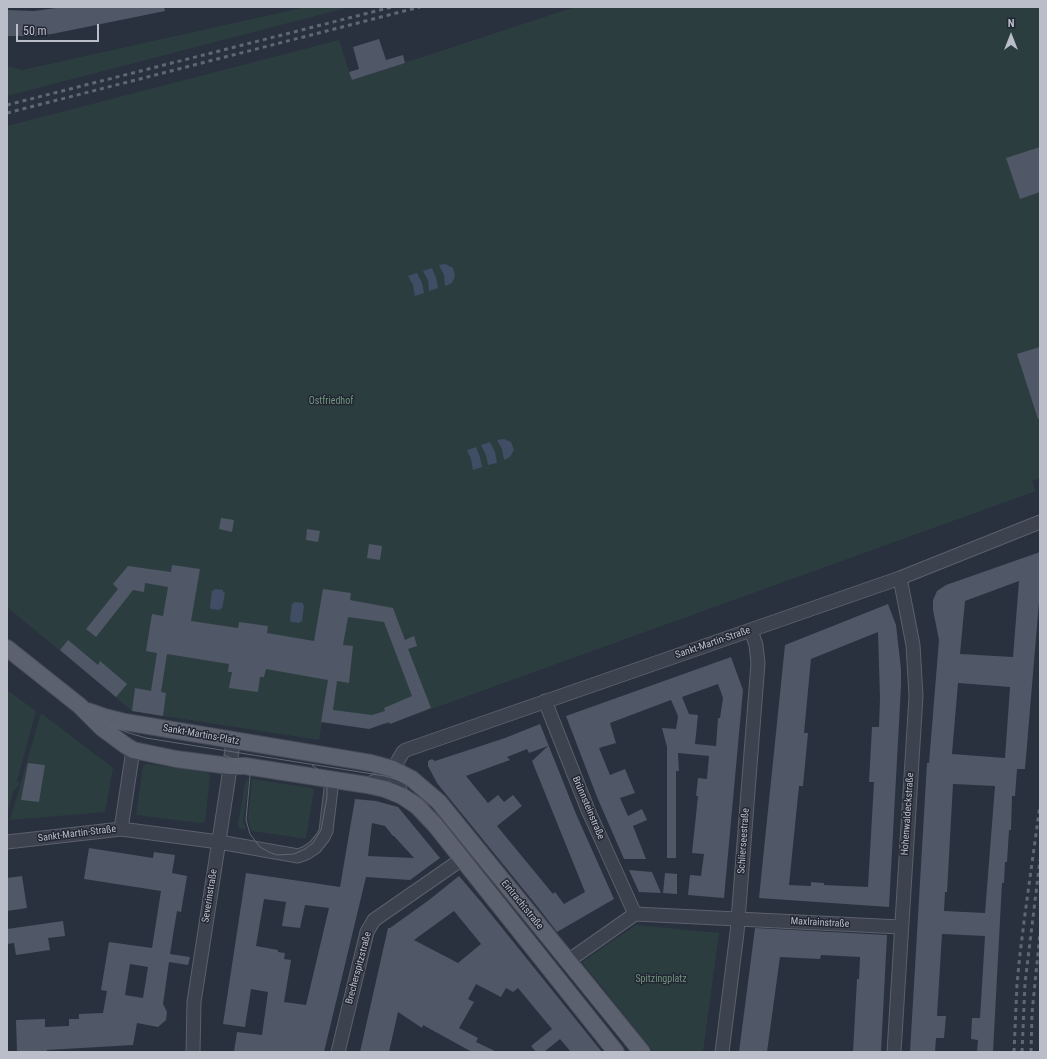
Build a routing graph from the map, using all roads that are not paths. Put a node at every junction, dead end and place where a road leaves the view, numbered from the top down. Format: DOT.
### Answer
graph roads {
  1 [pos="1039,521"];
  2 [pos="900,578"];
  3 [pos="751,630"];
  4 [pos="7,648"];
  5 [pos="545,701"];
  6 [pos="80,706"];
  7 [pos="233,740"];
  8 [pos="134,750"];
  9 [pos="230,766"];
  10 [pos="393,769"];
  11 [pos="332,780"];
  12 [pos="367,785"];
  13 [pos="402,796"];
  14 [pos="120,829"];
  15 [pos="7,842"];
  16 [pos="219,842"];
  17 [pos="462,859"];
  18 [pos="635,914"];
  19 [pos="738,919"];
  20 [pos="902,927"];
  21 [pos="568,961"];
  22 [pos="193,1052"];
  23 [pos="338,1052"];
  24 [pos="616,1052"];
  25 [pos="642,1052"];
  26 [pos="722,1052"];
  27 [pos="894,1052"];
  1 -- 2 [label="street, Sankt-Martin-Straße"];
  2 -- 3 [label="street, Sankt-Martin-Straße"];
  2 -- 20 [label="street, Hohenwaldeckstraße"];
  3 -- 5 [label="street, Sankt-Martin-Straße"];
  3 -- 19 [label="street, Schlierseestraße"];
  4 -- 6 [label="main road"];
  5 -- 10 [label="street, Sankt-Martin-Straße"];
  5 -- 18 [label="street, Brünnsteinstraße"];
  6 -- 7 [label="main road, Sankt-Martins-Platz"];
  6 -- 8 [label="main road"];
  7 -- 9 [label="street, Severinstraße"];
  7 -- 10 [label="main road, Sankt-Martins-Platz"];
  8 -- 9 [label="main road"];
  8 -- 14 [label="street"];
  9 -- 11 [label="main road"];
  9 -- 16 [label="street, Severinstraße"];
  10 -- 12 [label="street"];
  10 -- 13 [label="street"];
  10 -- 21 [label="main road, Eintrachtstraße"];
  11 -- 12 [label="main road"];
  11 -- 16 [label="street"];
  12 -- 13 [label="main road, Eintrachtstraße"];
  13 -- 17 [label="main road, Eintrachtstraße"];
  14 -- 15 [label="street, Sankt-Martin-Straße"];
  14 -- 16 [label="street, Sankt-Martin-Straße"];
  16 -- 22 [label="street, Severinstraße"];
  17 -- 23 [label="street, Brecherspitzstraße"];
  17 -- 24 [label="main road, Eintrachtstraße"];
  18 -- 19 [label="street"];
  18 -- 21 [label="street"];
  19 -- 20 [label="street, Maxlrainstraße"];
  19 -- 26 [label="street, Schlierseestraße"];
  20 -- 27 [label="street, Hohenwaldeckstraße"];
  21 -- 25 [label="main road, Eintrachtstraße"];
}
